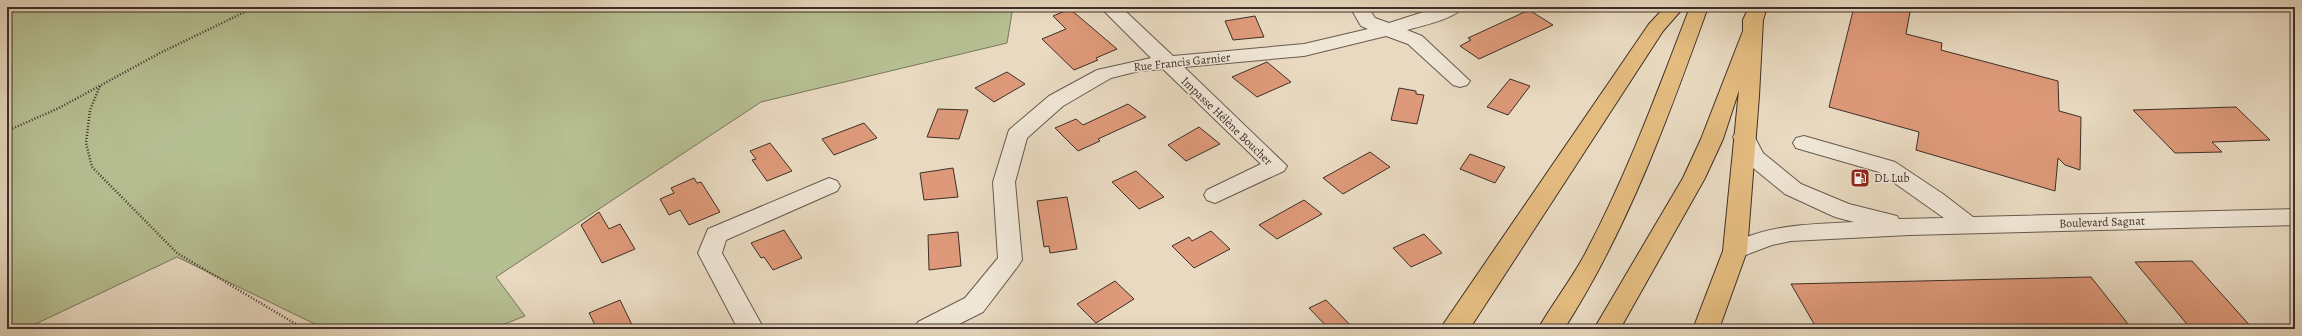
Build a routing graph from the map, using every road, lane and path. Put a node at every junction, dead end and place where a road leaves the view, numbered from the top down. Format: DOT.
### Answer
graph roads {
  1 [pos="255,7"];
  2 [pos="1359,7"];
  3 [pos="1454,7"];
  4 [pos="1675,7"];
  5 [pos="1698,7"];
  6 [pos="1115,12"];
  7 [pos="1755,15"];
  8 [pos="1390,29"];
  9 [pos="1167,62"];
  10 [pos="1460,81"];
  11 [pos="100,86"];
  12 [pos="7,131"];
  13 [pos="1744,137"];
  14 [pos="1804,143"];
  15 [pos="829,186"];
  16 [pos="1215,195"];
  17 [pos="2295,217"];
  18 [pos="1969,226"];
  19 [pos="1909,227"];
  20 [pos="1735,251"];
  21 [pos="304,329"];
  22 [pos="751,329"];
  23 [pos="927,329"];
  24 [pos="1453,329"];
  25 [pos="1551,329"];
  26 [pos="1607,329"];
  27 [pos="1706,329"];
  1 -- 11 [label="path"];
  2 -- 8 [label="street"];
  3 -- 8 [label="street, Rue Francis Garnier"];
  4 -- 24 [label="main road"];
  5 -- 25 [label="main road"];
  6 -- 9 [label="street"];
  7 -- 13 [label="main road"];
  7 -- 26 [label="main road"];
  8 -- 9 [label="street, Rue Francis Garnier"];
  8 -- 10 [label="street"];
  9 -- 16 [label="street, Impasse Hélène Boucher"];
  9 -- 23 [label="street, Rue Francis Garnier"];
  11 -- 12 [label="path"];
  11 -- 21 [label="path"];
  13 -- 19 [label="street"];
  13 -- 20 [label="main road"];
  14 -- 18 [label="street"];
  15 -- 22 [label="street"];
  17 -- 18 [label="street, Boulevard Sagnat"];
  18 -- 19 [label="street, Boulevard Sagnat"];
  19 -- 20 [label="street"];
  20 -- 27 [label="main road"];
}
